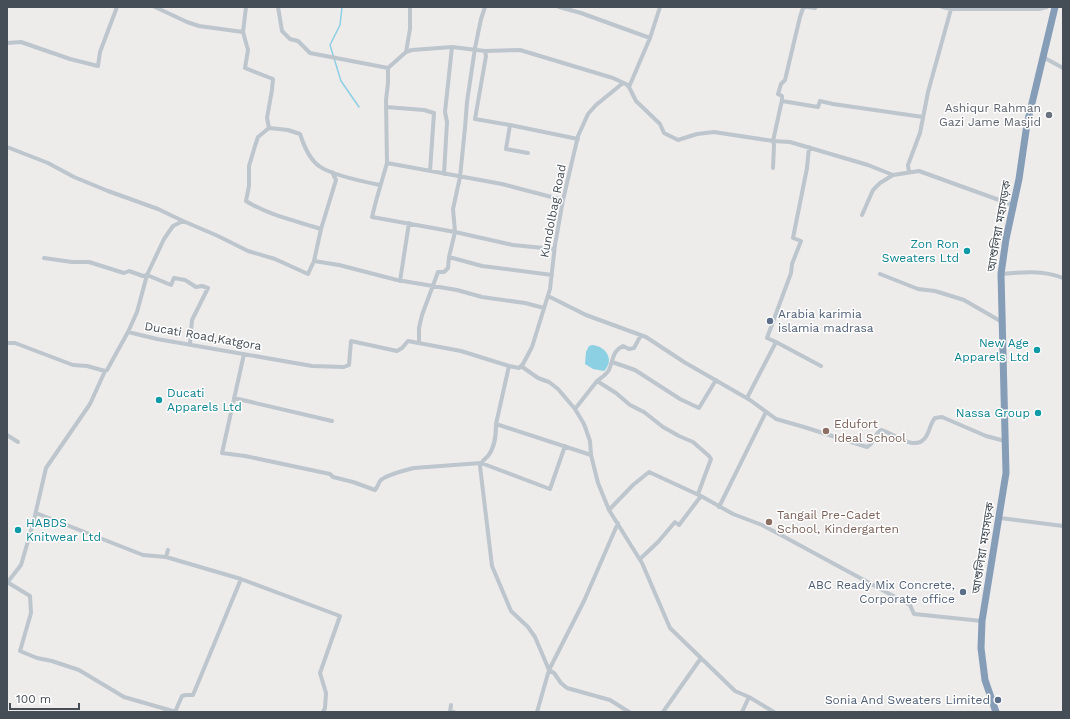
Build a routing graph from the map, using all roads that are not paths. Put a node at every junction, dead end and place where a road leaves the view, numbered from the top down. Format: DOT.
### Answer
graph roads {
  1 [pos="117,7"];
  2 [pos="155,7"];
  3 [pos="246,7"];
  4 [pos="278,7"];
  5 [pos="410,7"];
  6 [pos="485,7"];
  7 [pos="559,7"];
  8 [pos="660,7"];
  9 [pos="807,7"];
  10 [pos="816,7"];
  11 [pos="942,7"];
  12 [pos="1047,7"];
  13 [pos="1055,7"];
  14 [pos="952,9"];
  15 [pos="244,32"];
  16 [pos="650,38"];
  17 [pos="7,43"];
  18 [pos="452,47"];
  19 [pos="475,48"];
  20 [pos="485,50"];
  21 [pos="406,52"];
  22 [pos="1043,58"];
  23 [pos="388,68"];
  24 [pos="1063,68"];
  25 [pos="624,83"];
  26 [pos="629,87"];
  27 [pos="782,101"];
  28 [pos="386,108"];
  29 [pos="923,117"];
  30 [pos="510,125"];
  31 [pos="269,128"];
  32 [pos="578,138"];
  33 [pos="773,141"];
  34 [pos="7,147"];
  35 [pos="809,147"];
  36 [pos="528,152"];
  37 [pos="387,163"];
  38 [pos="773,168"];
  39 [pos="430,171"];
  40 [pos="332,172"];
  41 [pos="909,172"];
  42 [pos="444,174"];
  43 [pos="893,175"];
  44 [pos="460,177"];
  45 [pos="380,186"];
  46 [pos="563,200"];
  47 [pos="1013,205"];
  48 [pos="862,215"];
  49 [pos="183,221"];
  50 [pos="410,223"];
  51 [pos="321,229"];
  52 [pos="455,232"];
  53 [pos="554,249"];
  54 [pos="449,257"];
  55 [pos="44,258"];
  56 [pos="314,260"];
  57 [pos="880,274"];
  58 [pos="1001,274"];
  59 [pos="147,275"];
  60 [pos="552,276"];
  61 [pos="1063,278"];
  62 [pos="400,281"];
  63 [pos="434,286"];
  64 [pos="548,296"];
  65 [pos="544,308"];
  66 [pos="1002,322"];
  67 [pos="128,332"];
  68 [pos="641,335"];
  69 [pos="776,342"];
  70 [pos="7,343"];
  71 [pos="419,343"];
  72 [pos="190,344"];
  73 [pos="244,354"];
  74 [pos="612,362"];
  75 [pos="509,366"];
  76 [pos="521,366"];
  77 [pos="821,366"];
  78 [pos="105,371"];
  79 [pos="716,380"];
  80 [pos="597,381"];
  81 [pos="234,398"];
  82 [pos="747,398"];
  83 [pos="575,409"];
  84 [pos="766,412"];
  85 [pos="332,421"];
  86 [pos="496,424"];
  87 [pos="7,435"];
  88 [pos="1006,441"];
  89 [pos="18,442"];
  90 [pos="565,446"];
  91 [pos="591,455"];
  92 [pos="481,463"];
  93 [pos="700,495"];
  94 [pos="719,507"];
  95 [pos="609,510"];
  96 [pos="36,513"];
  97 [pos="1000,518"];
  98 [pos="618,523"];
  99 [pos="1063,526"];
  100 [pos="168,550"];
  101 [pos="166,557"];
  102 [pos="640,559"];
  103 [pos="240,579"];
  104 [pos="7,582"];
  105 [pos="982,621"];
  106 [pos="701,658"];
  107 [pos="549,670"];
  108 [pos="749,697"];
  109 [pos="450,705"];
  110 [pos="175,712"];
  111 [pos="323,712"];
  112 [pos="454,712"];
  113 [pos="537,712"];
  114 [pos="629,712"];
  115 [pos="663,712"];
  116 [pos="742,712"];
  117 [pos="774,712"];
  118 [pos="996,712"];
  1 -- 17 [label="street"];
  2 -- 15 [label="street"];
  3 -- 15 [label="street"];
  4 -- 23 [label="street"];
  5 -- 21 [label="street"];
  6 -- 19 [label="street"];
  7 -- 16 [label="street"];
  8 -- 16 [label="street"];
  9 -- 10 [label="street"];
  9 -- 27 [label="street"];
  11 -- 14 [label="street"];
  12 -- 14 [label="street"];
  13 -- 22 [label="highway, আশুলিয়া মহাসড়ক"];
  14 -- 29 [label="street"];
  15 -- 31 [label="street"];
  16 -- 26 [label="street"];
  18 -- 19 [label="street"];
  18 -- 21 [label="street"];
  18 -- 42 [label="street"];
  19 -- 20 [label="street"];
  19 -- 44 [label="street"];
  20 -- 25 [label="street"];
  20 -- 30 [label="street"];
  21 -- 23 [label="street"];
  22 -- 24 [label="street"];
  22 -- 47 [label="highway, আশুলিয়া মহাসড়ক"];
  23 -- 28 [label="street"];
  25 -- 26 [label="street"];
  25 -- 32 [label="street, Kundolbag Road"];
  26 -- 33 [label="street"];
  27 -- 29 [label="street"];
  27 -- 33 [label="street"];
  28 -- 37 [label="street"];
  28 -- 39 [label="street"];
  29 -- 41 [label="street"];
  30 -- 32 [label="street"];
  30 -- 36 [label="street"];
  31 -- 40 [label="street"];
  31 -- 51 [label="street"];
  32 -- 46 [label="street, Kundolbag Road"];
  33 -- 35 [label="street"];
  33 -- 38 [label="street"];
  34 -- 49 [label="street"];
  35 -- 43 [label="street"];
  35 -- 69 [label="street"];
  37 -- 39 [label="street"];
  37 -- 45 [label="street"];
  39 -- 42 [label="street"];
  40 -- 45 [label="street"];
  40 -- 51 [label="street"];
  41 -- 43 [label="street"];
  41 -- 47 [label="street"];
  42 -- 44 [label="street"];
  43 -- 48 [label="street"];
  44 -- 46 [label="street"];
  44 -- 52 [label="street"];
  45 -- 50 [label="street"];
  46 -- 53 [label="street, Kundolbag Road"];
  47 -- 58 [label="highway, আশুলিয়া মহাসড়ক"];
  49 -- 56 [label="street"];
  49 -- 59 [label="street"];
  50 -- 52 [label="street"];
  50 -- 62 [label="street"];
  51 -- 56 [label="street"];
  52 -- 53 [label="street"];
  52 -- 54 [label="street"];
  53 -- 60 [label="street, Kundolbag Road"];
  54 -- 60 [label="street"];
  54 -- 63 [label="street"];
  55 -- 59 [label="street"];
  56 -- 62 [label="street"];
  57 -- 66 [label="street"];
  58 -- 61 [label="street"];
  58 -- 66 [label="highway, আশুলিয়া মহাসড়ক"];
  59 -- 67 [label="street"];
  59 -- 72 [label="street"];
  60 -- 64 [label="street, Kundolbag Road"];
  62 -- 63 [label="street"];
  63 -- 65 [label="street"];
  63 -- 71 [label="street"];
  64 -- 65 [label="street, Kundolbag Road"];
  64 -- 68 [label="street"];
  65 -- 76 [label="street, Kundolbag Road"];
  66 -- 88 [label="highway, আশুলিয়া মহাসড়ক"];
  67 -- 72 [label="street, Ducati Road,Katgora"];
  67 -- 78 [label="street, Ducati Road,Katgora"];
  68 -- 74 [label="street"];
  68 -- 79 [label="street"];
  69 -- 77 [label="street"];
  69 -- 82 [label="street"];
  70 -- 78 [label="street"];
  71 -- 73 [label="street, Ducati Road,Katgora"];
  71 -- 75 [label="street"];
  72 -- 73 [label="street, Ducati Road,Katgora"];
  73 -- 81 [label="street"];
  74 -- 79 [label="street"];
  74 -- 80 [label="street"];
  75 -- 76 [label="street"];
  75 -- 86 [label="street"];
  76 -- 83 [label="street"];
  78 -- 96 [label="street, Ducati Road,Katgora"];
  79 -- 82 [label="street"];
  80 -- 83 [label="street"];
  80 -- 93 [label="street"];
  81 -- 85 [label="street"];
  81 -- 92 [label="street"];
  82 -- 84 [label="street"];
  83 -- 91 [label="street"];
  84 -- 88 [label="street"];
  84 -- 94 [label="street"];
  86 -- 90 [label="street"];
  86 -- 92 [label="street"];
  87 -- 89 [label="street"];
  88 -- 97 [label="highway, আশুলিয়া মহাসড়ক"];
  90 -- 91 [label="street"];
  90 -- 92 [label="street"];
  91 -- 95 [label="street"];
  92 -- 107 [label="street"];
  93 -- 94 [label="street"];
  93 -- 95 [label="street"];
  93 -- 102 [label="street"];
  94 -- 105 [label="street"];
  95 -- 98 [label="street"];
  96 -- 101 [label="street"];
  96 -- 104 [label="street, Ducati Road,Katgora"];
  97 -- 99 [label="street"];
  97 -- 105 [label="highway, আশুলিয়া মহাসড়ক"];
  98 -- 102 [label="street"];
  98 -- 107 [label="street"];
  100 -- 101 [label="street"];
  101 -- 103 [label="street"];
  102 -- 106 [label="street"];
  103 -- 110 [label="street"];
  103 -- 111 [label="street"];
  104 -- 110 [label="street"];
  105 -- 118 [label="highway, আশুলিয়া মহাসড়ক"];
  106 -- 108 [label="street"];
  106 -- 115 [label="street"];
  107 -- 113 [label="street"];
  107 -- 114 [label="street"];
  108 -- 116 [label="street"];
  108 -- 117 [label="street"];
  109 -- 112 [label="street"];
}
